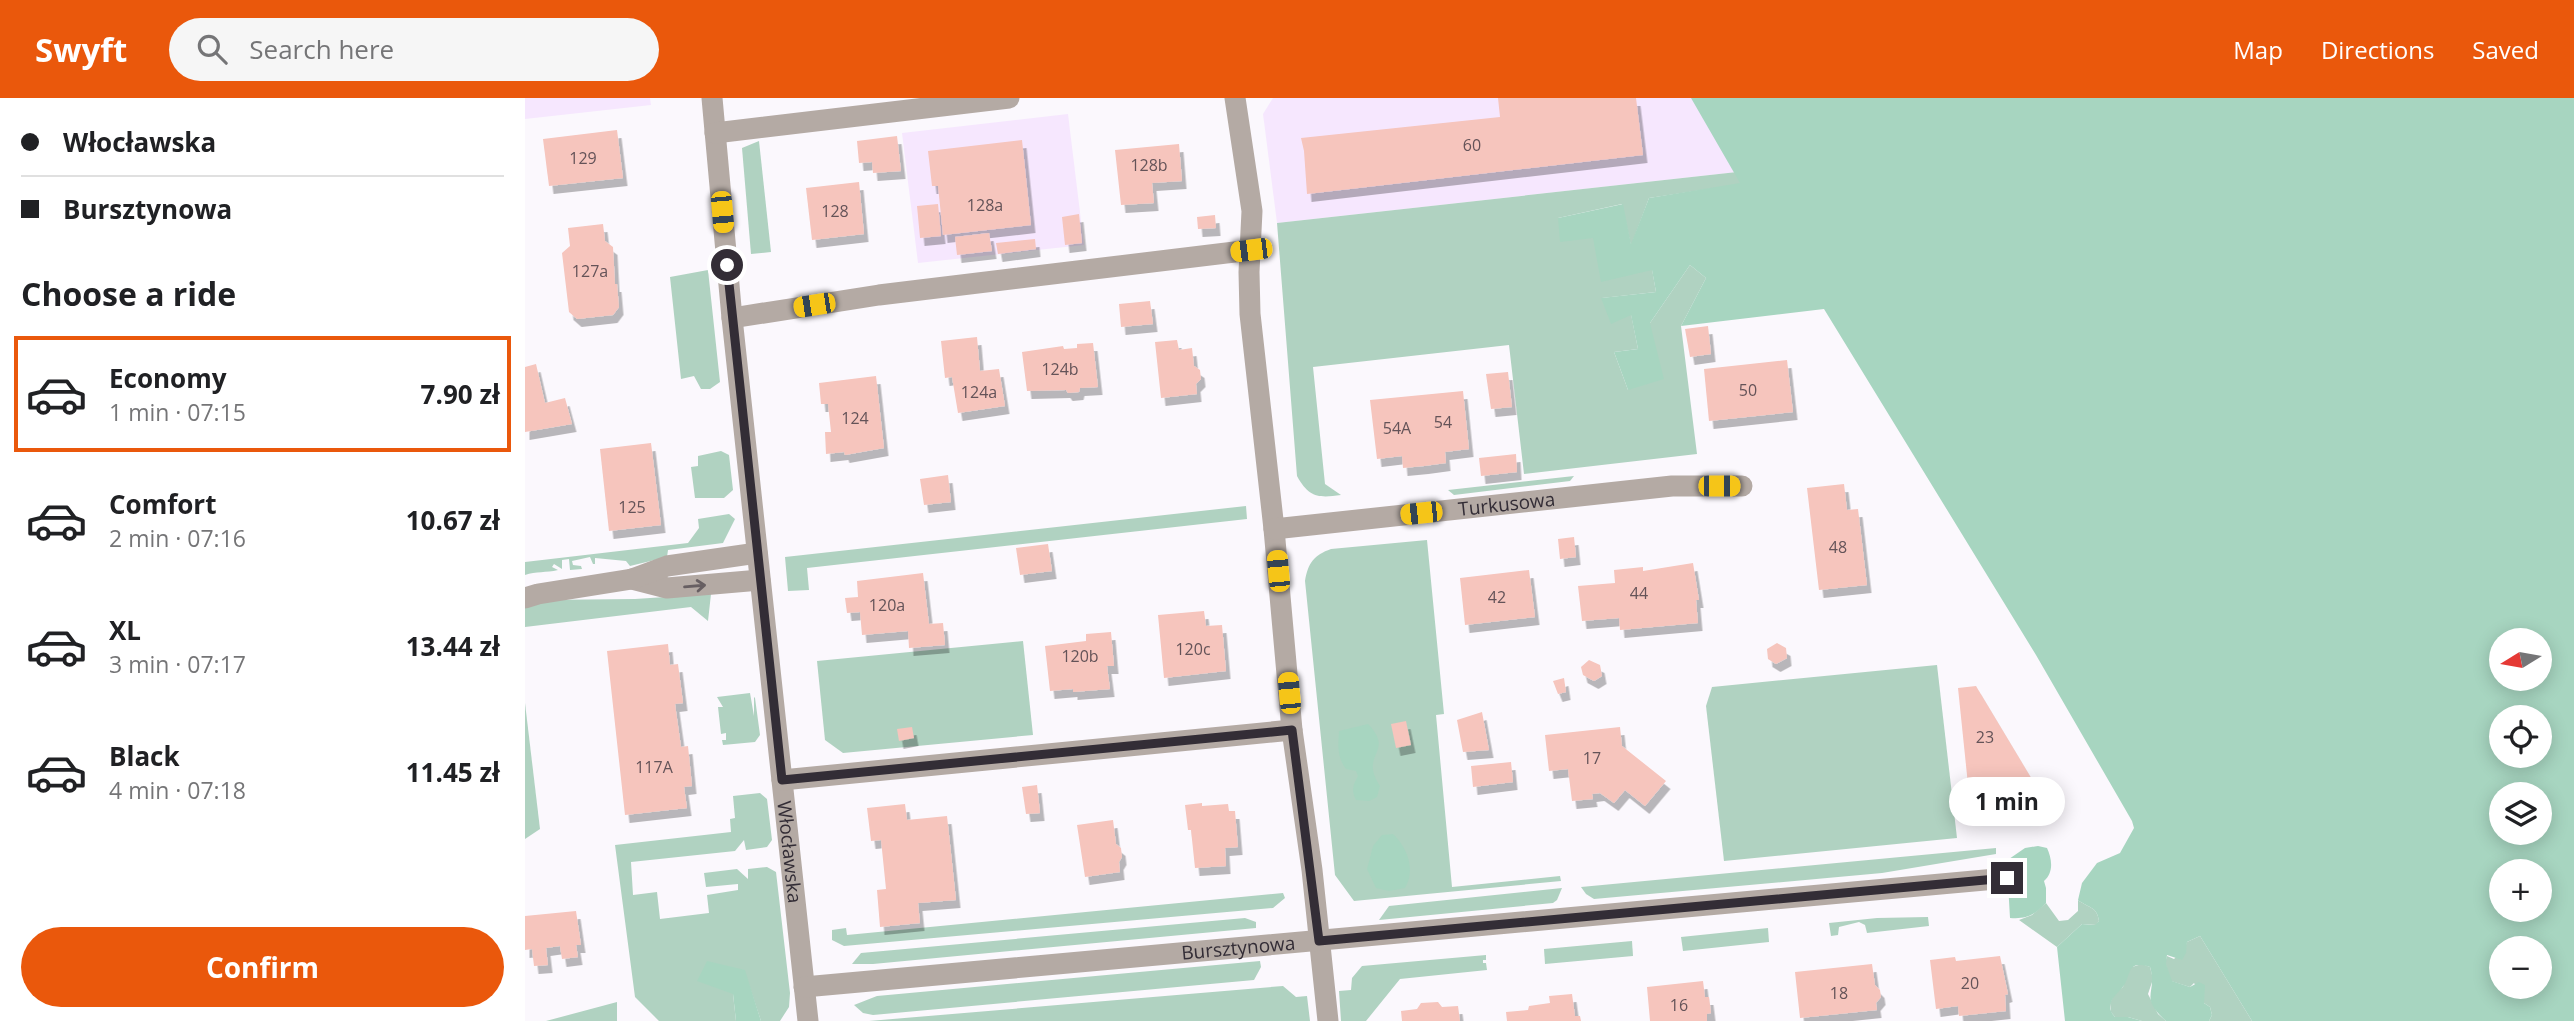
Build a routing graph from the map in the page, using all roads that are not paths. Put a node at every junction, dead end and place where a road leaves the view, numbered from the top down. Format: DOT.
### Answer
graph roads {
  1 [pos="712,98"];
  2 [pos="1009,98"];
  3 [pos="1235,98"];
  4 [pos="715,133"];
  5 [pos="1251,250"];
  6 [pos="732,318"];
  7 [pos="1742,486"];
  8 [pos="1274,529"];
  9 [pos="757,553"];
  10 [pos="632,579"];
  11 [pos="760,580"];
  12 [pos="525,598"];
  13 [pos="1292,730"];
  14 [pos="782,780"];
  15 [pos="2007,878"];
  16 [pos="1319,941"];
  17 [pos="804,987"];
  18 [pos="808,1021"];
  19 [pos="1328,1021"];
  1 -- 4 [label="street, Włocławska"];
  2 -- 4 [label="street"];
  3 -- 5 [label="street"];
  4 -- 6 [label="street, Włocławska"];
  5 -- 6 [label="street"];
  5 -- 8 [label="street"];
  6 -- 9 [label="street, Włocławska"];
  7 -- 8 [label="street, Turkusowa"];
  8 -- 13 [label="street"];
  9 -- 10 [label="street"];
  9 -- 11 [label="street, Włocławska"];
  10 -- 11 [label="street, one-way"];
  10 -- 12 [label="street"];
  11 -- 14 [label="street, Włocławska"];
  13 -- 14 [label="street"];
  13 -- 16 [label="street"];
  14 -- 17 [label="street, Włocławska"];
  15 -- 16 [label="street, Bursztynowa"];
  16 -- 17 [label="street, Bursztynowa"];
  16 -- 19 [label="street"];
  17 -- 18 [label="street, Włocławska"];
}
